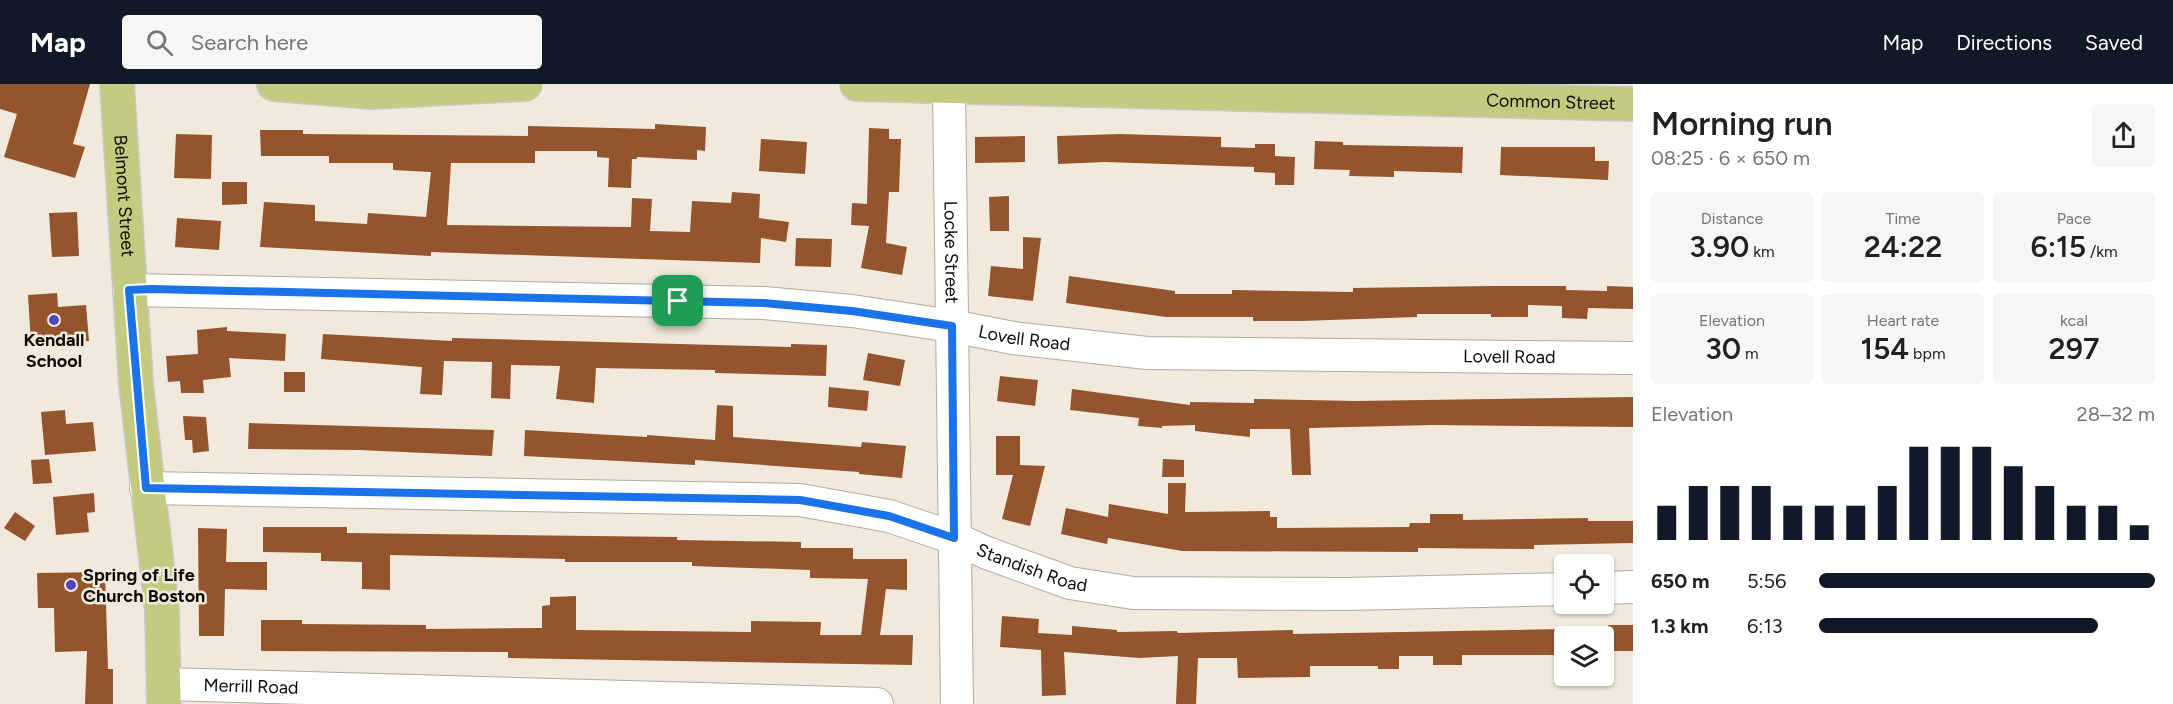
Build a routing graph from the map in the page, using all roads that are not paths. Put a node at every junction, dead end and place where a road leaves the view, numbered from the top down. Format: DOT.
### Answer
graph roads {
  1 [pos="117,84"];
  2 [pos="274,84"];
  3 [pos="525,84"];
  4 [pos="857,84"];
  5 [pos="372,88"];
  6 [pos="949,88"];
  7 [pos="1290,89"];
  8 [pos="1633,104"];
  9 [pos="129,290"];
  10 [pos="952,326"];
  11 [pos="1633,358"];
  12 [pos="146,488"];
  13 [pos="954,538"];
  14 [pos="1633,587"];
  15 [pos="1614,588"];
  16 [pos="1554,589"];
  17 [pos="164,694"];
  18 [pos="877,704"];
  19 [pos="957,704"];
  1 -- 9 [label="main road, Belmont Street"];
  2 -- 5 [label="main road"];
  3 -- 5 [label="main road"];
  4 -- 6 [label="main road, Common Street"];
  6 -- 7 [label="main road, Common Street"];
  6 -- 10 [label="street, Locke Street"];
  7 -- 8 [label="main road, Common Street"];
  9 -- 10 [label="street, Lovell Road"];
  9 -- 12 [label="main road, Belmont Street"];
  10 -- 11 [label="street, Lovell Road"];
  10 -- 13 [label="street, Locke Street"];
  12 -- 13 [label="street, Standish Road"];
  12 -- 17 [label="main road, Belmont Street"];
  13 -- 16 [label="street, Standish Road"];
  13 -- 19 [label="street, Locke Street"];
  14 -- 15 [label="street"];
  17 -- 18 [label="street, Merrill Road"];
}
